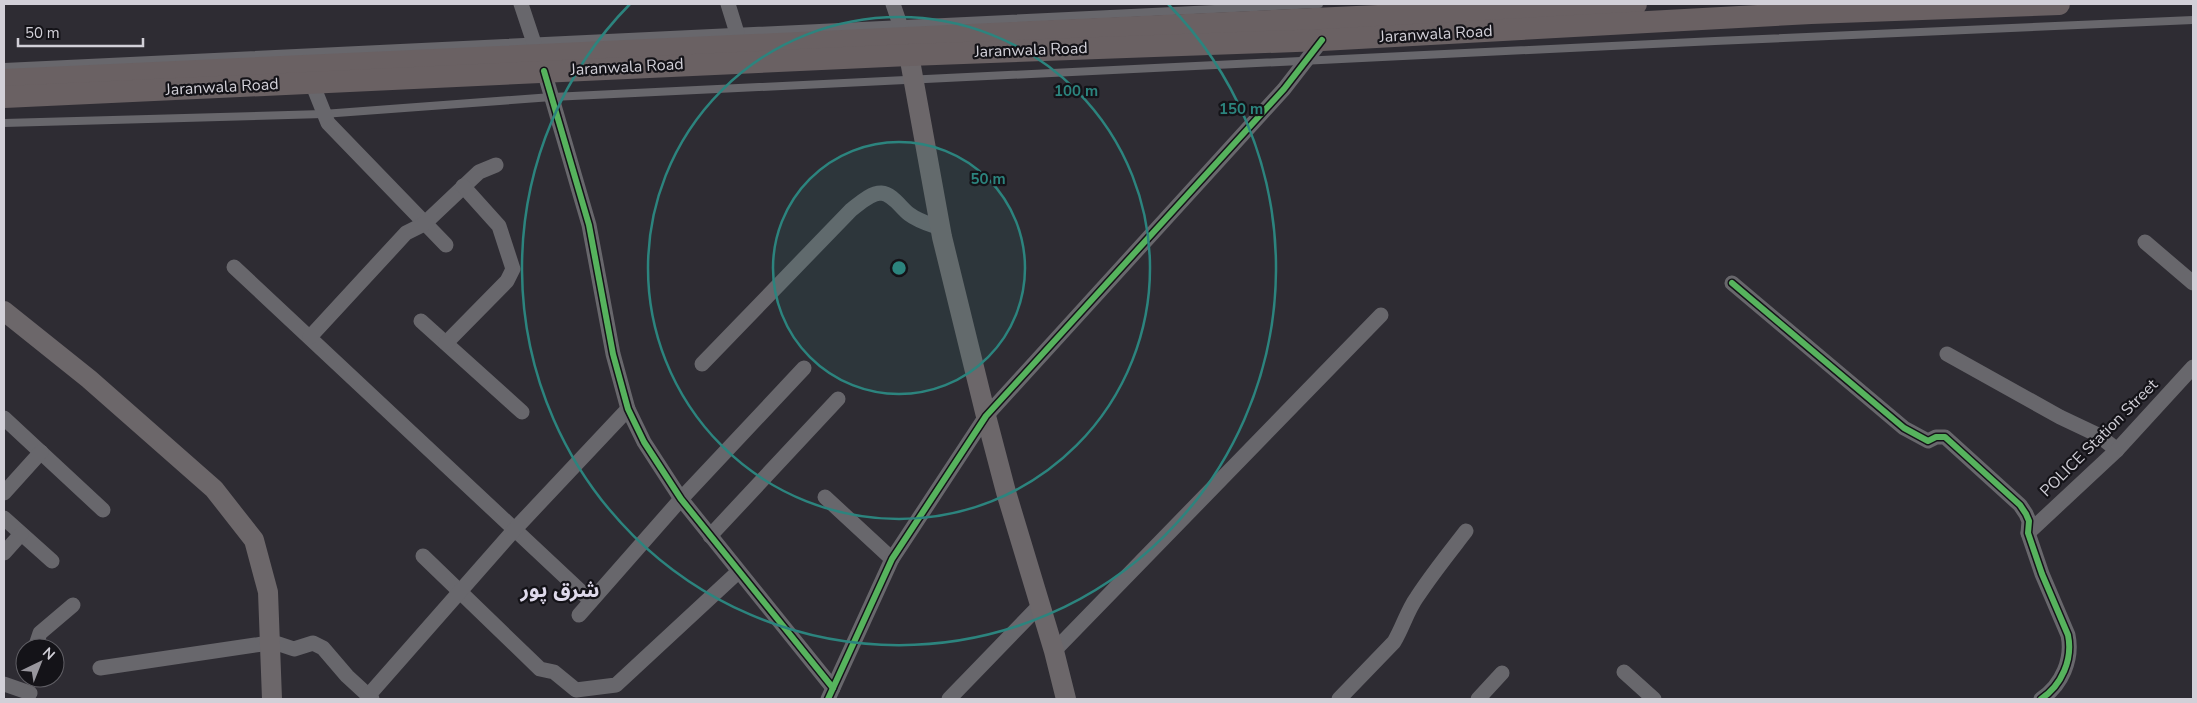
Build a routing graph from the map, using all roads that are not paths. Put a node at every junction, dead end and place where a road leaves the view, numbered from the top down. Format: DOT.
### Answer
graph roads {
  1 [pos="520,4"];
  2 [pos="728,4"];
  3 [pos="893,4"];
  4 [pos="1319,4"];
  5 [pos="1636,4"];
  6 [pos="2059,4"];
  7 [pos="1360,11"];
  8 [pos="2193,20"];
  9 [pos="737,33"];
  10 [pos="904,39"];
  11 [pos="1322,40"];
  12 [pos="539,56"];
  13 [pos="1308,60"];
  14 [pos="4,67"];
  15 [pos="913,79"];
  16 [pos="4,80"];
  17 [pos="312,83"];
  18 [pos="4,97"];
  19 [pos="552,97"];
  20 [pos="323,114"];
  21 [pos="4,124"];
  22 [pos="496,166"];
  23 [pos="463,186"];
  24 [pos="424,224"];
  25 [pos="940,228"];
  26 [pos="2146,242"];
  27 [pos="446,245"];
  28 [pos="234,266"];
  29 [pos="1732,283"];
  30 [pos="2193,283"];
  31 [pos="4,311"];
  32 [pos="1381,315"];
  33 [pos="421,321"];
  34 [pos="310,337"];
  35 [pos="446,342"];
  36 [pos="1947,354"];
  37 [pos="702,364"];
  38 [pos="2193,367"];
  39 [pos="804,368"];
  40 [pos="838,399"];
  41 [pos="628,409"];
  42 [pos="522,412"];
  43 [pos="986,416"];
  44 [pos="4,418"];
  45 [pos="2117,450"];
  46 [pos="41,452"];
  47 [pos="4,493"];
  48 [pos="825,497"];
  49 [pos="681,499"];
  50 [pos="103,510"];
  51 [pos="4,518"];
  52 [pos="515,529"];
  53 [pos="1466,531"];
  54 [pos="2028,533"];
  55 [pos="21,534"];
  56 [pos="710,536"];
  57 [pos="4,553"];
  58 [pos="423,556"];
  59 [pos="892,559"];
  60 [pos="52,561"];
  61 [pos="738,572"];
  62 [pos="460,591"];
  63 [pos="591,601"];
  64 [pos="73,605"];
  65 [pos="1040,605"];
  66 [pos="579,615"];
  67 [pos="38,638"];
  68 [pos="270,643"];
  69 [pos="1054,651"];
  70 [pos="100,668"];
  71 [pos="1624,672"];
  72 [pos="1502,673"];
  73 [pos="4,684"];
  74 [pos="30,690"];
  75 [pos="831,694"];
  76 [pos="2050,697"];
  77 [pos="370,698"];
  78 [pos="272,699"];
  79 [pos="949,699"];
  80 [pos="1066,699"];
  81 [pos="1340,699"];
  82 [pos="1478,699"];
  83 [pos="1654,699"];
  1 -- 12 [label="street"];
  2 -- 9 [label="street"];
  3 -- 10 [label="street"];
  4 -- 10 [label="lane"];
  5 -- 7 [label="main road, Jaranwala Road"];
  6 -- 11 [label="main road, Jaranwala Road"];
  7 -- 10 [label="main road, Jaranwala Road"];
  8 -- 13 [label="lane"];
  9 -- 10 [label="lane"];
  9 -- 12 [label="lane"];
  10 -- 11 [label="main road, Jaranwala Road"];
  10 -- 12 [label="main road, Jaranwala Road"];
  10 -- 15 [label="street"];
  11 -- 13 [label="street"];
  12 -- 14 [label="lane"];
  12 -- 16 [label="main road, Jaranwala Road"];
  12 -- 17 [label="main road, Jaranwala Road"];
  12 -- 19 [label="street"];
  13 -- 15 [label="lane"];
  13 -- 43 [label="street"];
  15 -- 19 [label="lane"];
  15 -- 25 [label="street"];
  17 -- 18 [label="main road, Jaranwala Road"];
  17 -- 20 [label="street"];
  19 -- 20 [label="lane"];
  19 -- 41 [label="street"];
  20 -- 21 [label="lane"];
  20 -- 24 [label="street"];
  22 -- 23 [label="street"];
  23 -- 24 [label="street"];
  23 -- 35 [label="street"];
  24 -- 27 [label="street"];
  24 -- 34 [label="street"];
  25 -- 37 [label="street"];
  25 -- 43 [label="street"];
  26 -- 30 [label="street"];
  28 -- 34 [label="street"];
  29 -- 54 [label="street"];
  31 -- 68 [label="street"];
  32 -- 69 [label="street"];
  33 -- 35 [label="street"];
  34 -- 52 [label="street"];
  35 -- 42 [label="street"];
  36 -- 45 [label="street"];
  38 -- 45 [label="street, POLICE Station Street"];
  39 -- 49 [label="street"];
  40 -- 56 [label="street"];
  41 -- 49 [label="street"];
  41 -- 52 [label="street"];
  43 -- 59 [label="street"];
  43 -- 65 [label="street"];
  44 -- 46 [label="street"];
  45 -- 54 [label="street, POLICE Station Street"];
  46 -- 47 [label="street"];
  46 -- 50 [label="street"];
  48 -- 59 [label="street"];
  49 -- 56 [label="street"];
  49 -- 63 [label="street"];
  51 -- 55 [label="street"];
  52 -- 62 [label="street"];
  52 -- 63 [label="street"];
  53 -- 81 [label="street"];
  54 -- 76 [label="street"];
  55 -- 57 [label="street"];
  55 -- 60 [label="street"];
  56 -- 61 [label="street"];
  58 -- 62 [label="street"];
  59 -- 75 [label="street"];
  61 -- 62 [label="street"];
  61 -- 75 [label="street"];
  62 -- 77 [label="street"];
  63 -- 66 [label="street"];
  64 -- 67 [label="street"];
  65 -- 69 [label="street"];
  65 -- 79 [label="street"];
  68 -- 70 [label="street"];
  68 -- 77 [label="street"];
  68 -- 78 [label="street"];
  69 -- 80 [label="street"];
  71 -- 83 [label="street"];
  72 -- 82 [label="street"];
  73 -- 74 [label="street"];
}
